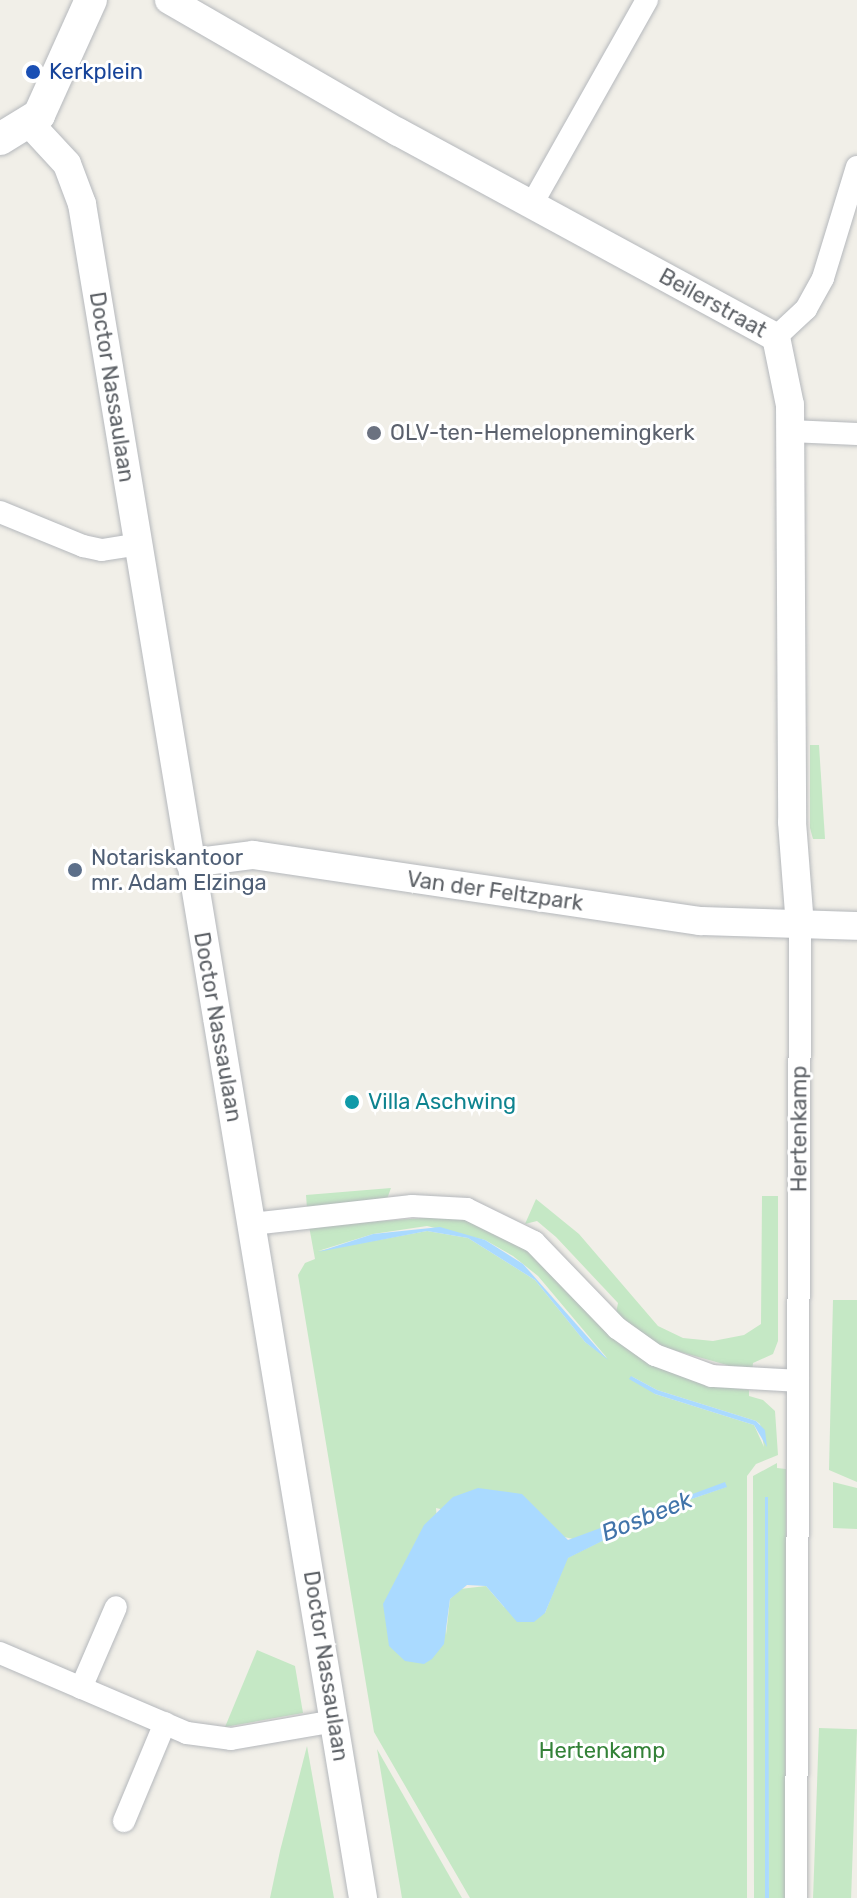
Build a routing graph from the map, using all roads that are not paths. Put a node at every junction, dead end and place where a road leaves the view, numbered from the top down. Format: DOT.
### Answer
graph roads {
  1 [pos="91,0"];
  2 [pos="169,0"];
  3 [pos="647,0"];
  4 [pos="30,124"];
  5 [pos="0,139"];
  6 [pos="857,167"];
  7 [pos="532,204"];
  8 [pos="776,337"];
  9 [pos="790,431"];
  10 [pos="857,434"];
  11 [pos="0,512"];
  12 [pos="138,544"];
  13 [pos="190,863"];
  14 [pos="800,925"];
  15 [pos="857,926"];
  16 [pos="252,1224"];
  17 [pos="798,1381"];
  18 [pos="116,1607"];
  19 [pos="0,1653"];
  20 [pos="81,1688"];
  21 [pos="335,1721"];
  22 [pos="165,1723"];
  23 [pos="124,1821"];
  24 [pos="363,1898"];
  25 [pos="796,1898"];
  1 -- 4 [label="main road"];
  2 -- 7 [label="street, Beilerstraat"];
  3 -- 7 [label="street"];
  4 -- 5 [label="main road"];
  4 -- 12 [label="street, Doctor Nassaulaan"];
  6 -- 8 [label="street"];
  7 -- 8 [label="street, Beilerstraat"];
  8 -- 9 [label="street, Beilerstraat"];
  9 -- 10 [label="street"];
  9 -- 14 [label="street, Beilerstraat"];
  11 -- 12 [label="street"];
  12 -- 13 [label="street, Doctor Nassaulaan"];
  13 -- 14 [label="street, Van der Feltzpark"];
  13 -- 16 [label="street, Doctor Nassaulaan"];
  14 -- 15 [label="street"];
  14 -- 17 [label="street, Hertenkamp"];
  16 -- 17 [label="street"];
  16 -- 21 [label="street, Doctor Nassaulaan"];
  17 -- 25 [label="street, Hertenkamp"];
  18 -- 20 [label="street"];
  19 -- 20 [label="street"];
  20 -- 22 [label="street"];
  21 -- 22 [label="street"];
  21 -- 24 [label="street, Doctor Nassaulaan"];
  22 -- 23 [label="street"];
}
